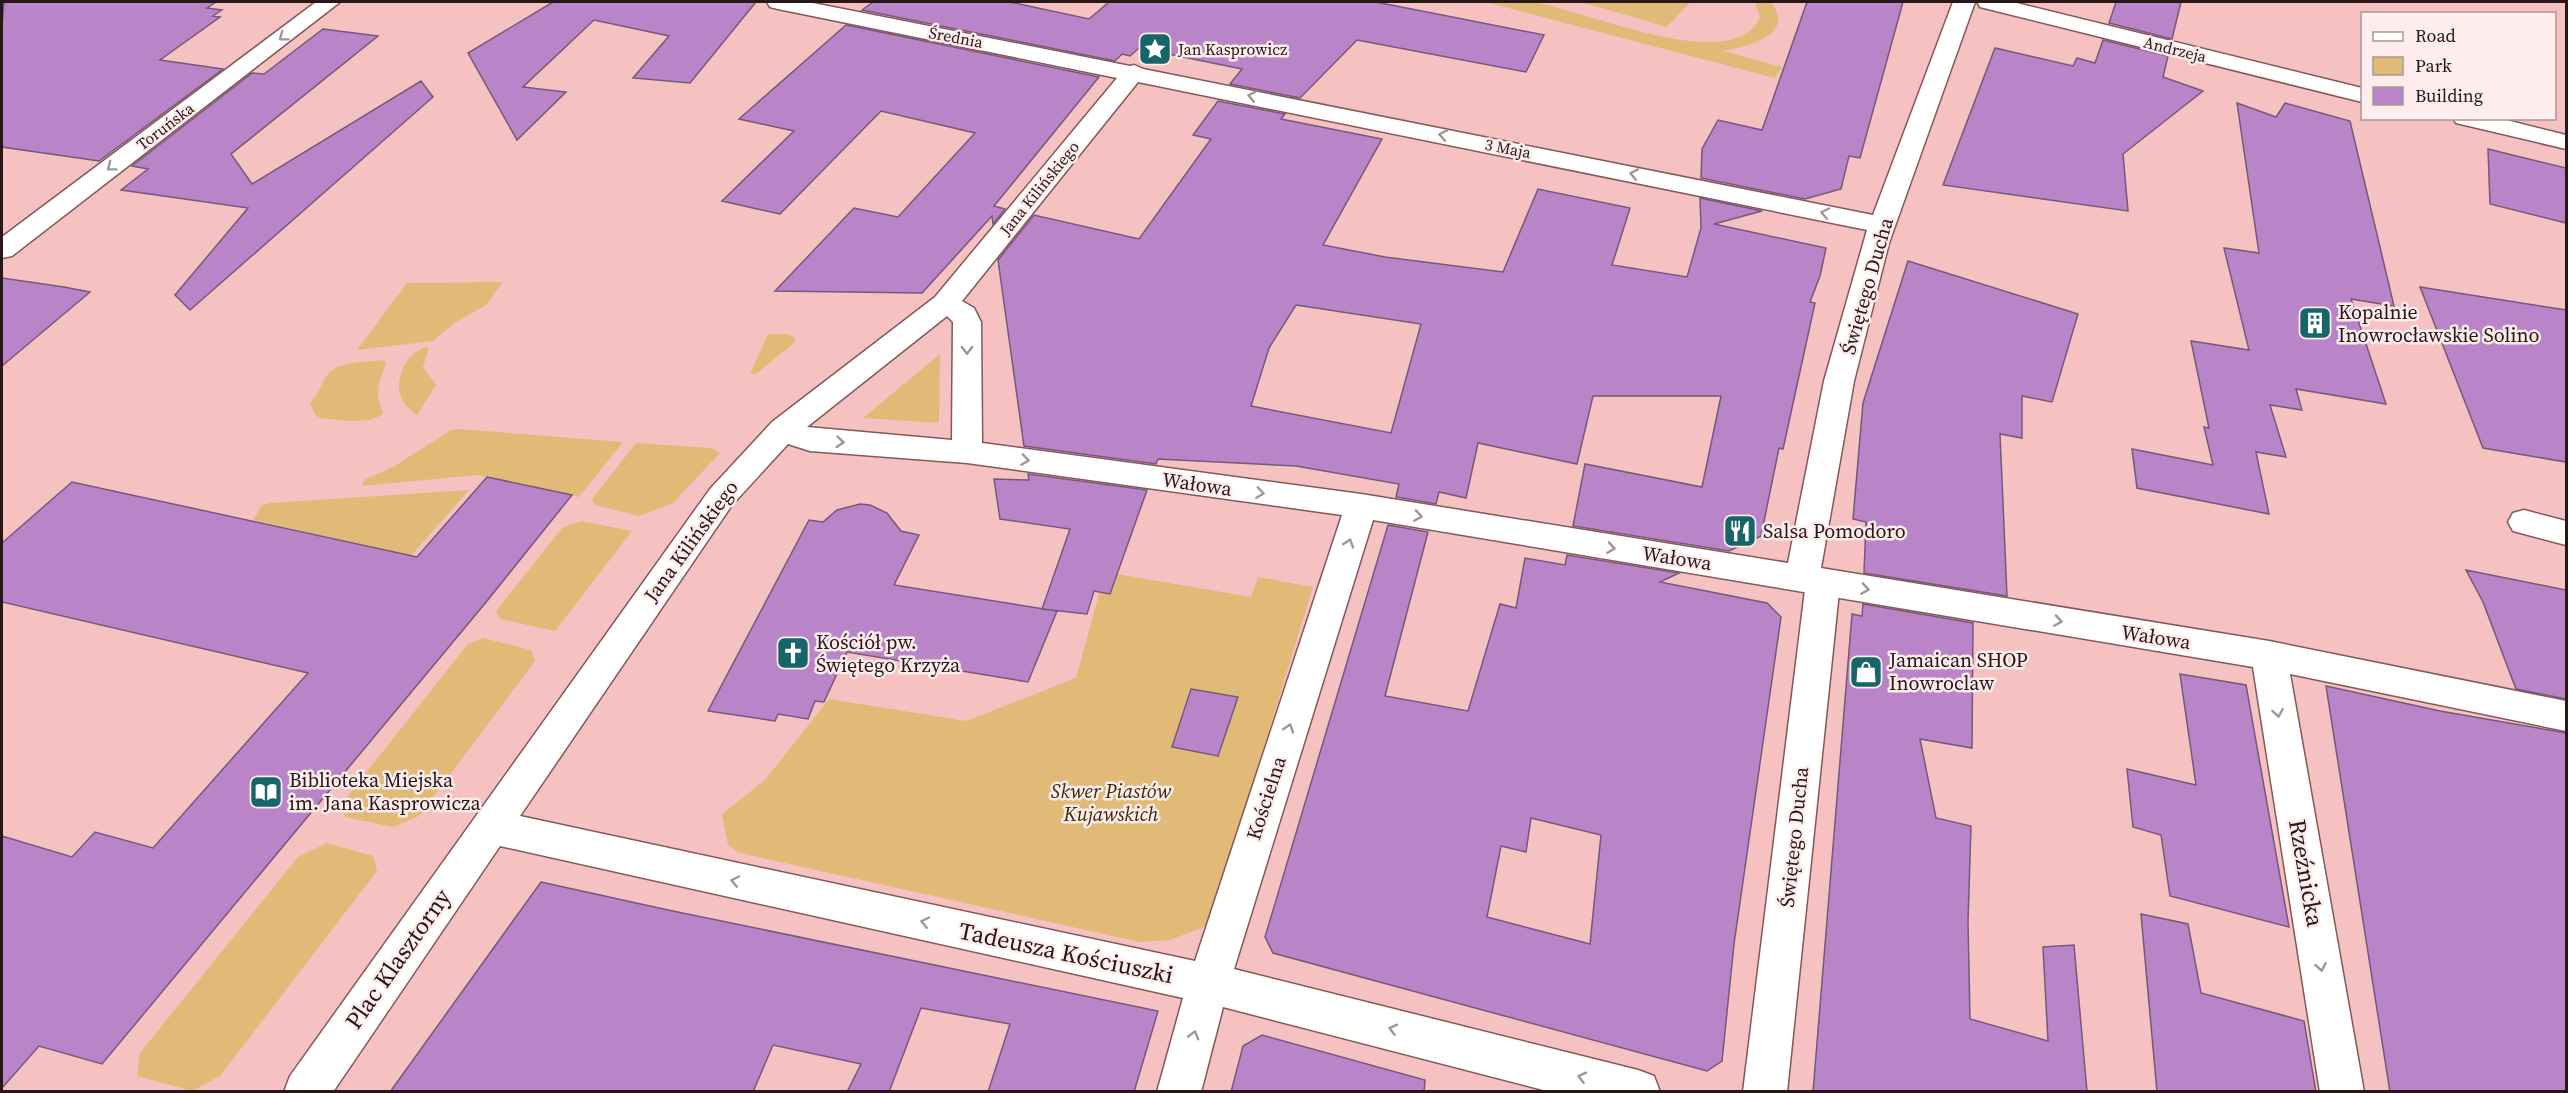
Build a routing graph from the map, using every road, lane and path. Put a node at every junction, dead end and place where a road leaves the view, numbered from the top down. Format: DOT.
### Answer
graph roads {
  1 [pos="329,2"];
  2 [pos="778,2"];
  3 [pos="1964,2"];
  4 [pos="1988,2"];
  5 [pos="1134,72"];
  6 [pos="2361,95"];
  7 [pos="2473,120"];
  8 [pos="2566,142"];
  9 [pos="1882,225"];
  10 [pos="2,250"];
  11 [pos="945,303"];
  12 [pos="783,430"];
  13 [pos="967,452"];
  14 [pos="1360,506"];
  15 [pos="2524,522"];
  16 [pos="2566,533"];
  17 [pos="1812,580"];
  18 [pos="2269,655"];
  19 [pos="2566,716"];
  20 [pos="490,827"];
  21 [pos="1208,985"];
  22 [pos="306,1092"];
  23 [pos="1179,1092"];
  24 [pos="1638,1092"];
  25 [pos="1765,1092"];
  26 [pos="2342,1092"];
  1 -- 10 [label="street, Toruńska, one-way"];
  2 -- 5 [label="street, Średnia"];
  3 -- 9 [label="street, Świętego Ducha"];
  4 -- 6 [label="street, Andrzeja"];
  9 -- 5 [label="street, 3 Maja, one-way"];
  5 -- 11 [label="street, Jana Kilińskiego"];
  7 -- 8 [label="street"];
  9 -- 17 [label="street, Świętego Ducha"];
  11 -- 12 [label="street, Jana Kilińskiego"];
  11 -- 13 [label="street, one-way"];
  12 -- 13 [label="street, Wałowa, one-way"];
  12 -- 20 [label="street, Jana Kilińskiego"];
  13 -- 14 [label="street, Wałowa, one-way"];
  14 -- 17 [label="street, Wałowa, one-way"];
  21 -- 14 [label="street, Kościelna, one-way"];
  15 -- 16 [label="street"];
  17 -- 18 [label="street, Wałowa, one-way"];
  17 -- 25 [label="street, Świętego Ducha"];
  18 -- 19 [label="street, Wałowa"];
  18 -- 26 [label="street, Rzeźnicka, one-way"];
  21 -- 20 [label="street, Tadeusza Kościuszki, one-way"];
  20 -- 22 [label="street, Plac Klasztorny"];
  23 -- 21 [label="street, Kościelna, one-way"];
  24 -- 21 [label="street, Tadeusza Kościuszki, one-way"];
}
